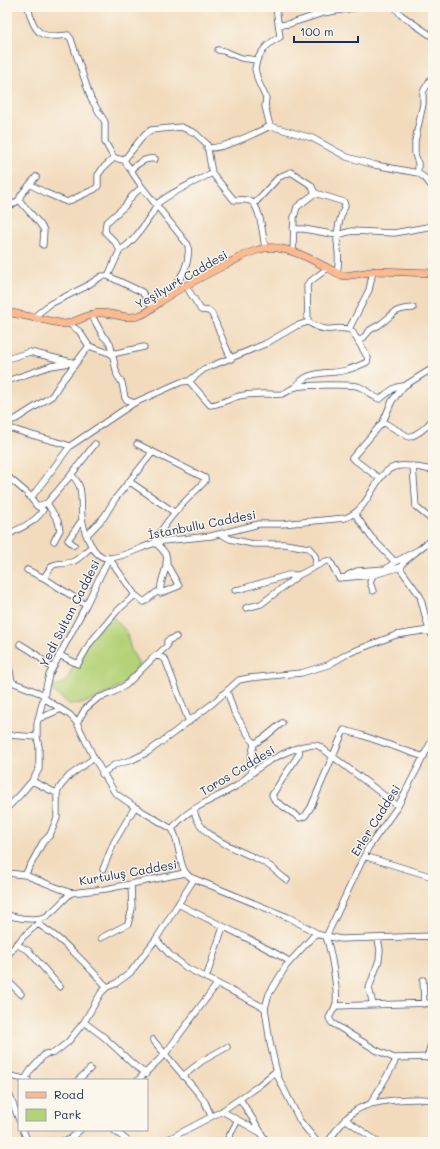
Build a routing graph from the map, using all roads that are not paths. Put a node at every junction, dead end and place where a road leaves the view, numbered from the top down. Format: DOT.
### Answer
graph roads {
  1 [pos="28,7"];
  2 [pos="276,7"];
  3 [pos="359,7"];
  4 [pos="395,7"];
  5 [pos="279,25"];
  6 [pos="433,37"];
  7 [pos="218,50"];
  8 [pos="257,60"];
  9 [pos="433,75"];
  10 [pos="270,126"];
  11 [pos="207,148"];
  12 [pos="114,158"];
  13 [pos="154,159"];
  14 [pos="124,160"];
  15 [pos="131,169"];
  16 [pos="212,173"];
  17 [pos="418,173"];
  18 [pos="36,177"];
  19 [pos="31,185"];
  20 [pos="142,187"];
  21 [pos="433,188"];
  22 [pos="315,193"];
  23 [pos="19,200"];
  24 [pos="254,204"];
  25 [pos="157,205"];
  26 [pos="7,208"];
  27 [pos="433,226"];
  28 [pos="293,229"];
  29 [pos="337,235"];
  30 [pos="43,245"];
  31 [pos="265,248"];
  32 [pos="120,250"];
  33 [pos="293,252"];
  34 [pos="327,268"];
  35 [pos="373,271"];
  36 [pos="337,273"];
  37 [pos="433,273"];
  38 [pos="108,276"];
  39 [pos="186,286"];
  40 [pos="153,308"];
  41 [pos="413,308"];
  42 [pos="7,312"];
  43 [pos="91,314"];
  44 [pos="34,317"];
  45 [pos="308,322"];
  46 [pos="69,324"];
  47 [pos="349,329"];
  48 [pos="358,339"];
  49 [pos="89,346"];
  50 [pos="144,348"];
  51 [pos="112,354"];
  52 [pos="7,358"];
  53 [pos="79,358"];
  54 [pos="231,359"];
  55 [pos="75,363"];
  56 [pos="433,368"];
  57 [pos="7,381"];
  58 [pos="190,381"];
  59 [pos="404,386"];
  60 [pos="296,387"];
  61 [pos="134,403"];
  62 [pos="433,420"];
  63 [pos="7,422"];
  64 [pos="383,422"];
  65 [pos="7,427"];
  66 [pos="95,444"];
  67 [pos="137,444"];
  68 [pos="70,446"];
  69 [pos="152,452"];
  70 [pos="413,466"];
  71 [pos="433,470"];
  72 [pos="71,475"];
  73 [pos="7,476"];
  74 [pos="379,478"];
  75 [pos="130,482"];
  76 [pos="31,498"];
  77 [pos="47,503"];
  78 [pos="37,506"];
  79 [pos="174,512"];
  80 [pos="355,514"];
  81 [pos="82,520"];
  82 [pos="433,521"];
  83 [pos="221,534"];
  84 [pos="7,535"];
  85 [pos="87,535"];
  86 [pos="433,538"];
  87 [pos="54,541"];
  88 [pos="155,542"];
  89 [pos="74,545"];
  90 [pos="92,546"];
  91 [pos="420,550"];
  92 [pos="315,556"];
  93 [pos="109,558"];
  94 [pos="326,562"];
  95 [pos="394,562"];
  96 [pos="166,563"];
  97 [pos="314,567"];
  98 [pos="401,567"];
  99 [pos="27,570"];
  100 [pos="298,575"];
  101 [pos="373,576"];
  102 [pos="344,577"];
  103 [pos="44,578"];
  104 [pos="235,590"];
  105 [pos="373,591"];
  106 [pos="161,593"];
  107 [pos="135,595"];
  108 [pos="86,605"];
  109 [pos="246,608"];
  110 [pos="429,630"];
  111 [pos="176,637"];
  112 [pos="433,637"];
  113 [pos="20,644"];
  114 [pos="7,655"];
  115 [pos="60,655"];
  116 [pos="157,655"];
  117 [pos="52,668"];
  118 [pos="10,683"];
  119 [pos="227,691"];
  120 [pos="44,696"];
  121 [pos="61,709"];
  122 [pos="38,719"];
  123 [pos="189,722"];
  124 [pos="282,722"];
  125 [pos="77,723"];
  126 [pos="7,735"];
  127 [pos="37,737"];
  128 [pos="433,738"];
  129 [pos="254,744"];
  130 [pos="300,748"];
  131 [pos="332,757"];
  132 [pos="424,757"];
  133 [pos="94,758"];
  134 [pos="252,772"];
  135 [pos="102,774"];
  136 [pos="32,781"];
  137 [pos="57,793"];
  138 [pos="398,806"];
  139 [pos="135,807"];
  140 [pos="7,808"];
  141 [pos="194,809"];
  142 [pos="172,829"];
  143 [pos="364,856"];
  144 [pos="103,868"];
  145 [pos="7,873"];
  146 [pos="185,873"];
  147 [pos="24,875"];
  148 [pos="433,878"];
  149 [pos="194,879"];
  150 [pos="287,880"];
  151 [pos="132,884"];
  152 [pos="71,893"];
  153 [pos="178,904"];
  154 [pos="7,915"];
  155 [pos="46,916"];
  156 [pos="38,924"];
  157 [pos="223,927"];
  158 [pos="316,933"];
  159 [pos="326,936"];
  160 [pos="433,936"];
  161 [pos="101,938"];
  162 [pos="156,939"];
  163 [pos="378,939"];
  164 [pos="16,944"];
  165 [pos="7,956"];
  166 [pos="289,962"];
  167 [pos="206,978"];
  168 [pos="7,980"];
  169 [pos="423,980"];
  170 [pos="217,984"];
  171 [pos="107,986"];
  172 [pos="60,987"];
  173 [pos="21,994"];
  174 [pos="433,1003"];
  175 [pos="424,1004"];
  176 [pos="373,1005"];
  177 [pos="336,1006"];
  178 [pos="265,1008"];
  179 [pos="84,1022"];
  180 [pos="433,1036"];
  181 [pos="153,1040"];
  182 [pos="227,1047"];
  183 [pos="164,1054"];
  184 [pos="430,1057"];
  185 [pos="396,1058"];
  186 [pos="90,1069"];
  187 [pos="276,1071"];
  188 [pos="146,1074"];
  189 [pos="7,1075"];
  190 [pos="183,1076"];
  191 [pos="27,1079"];
  192 [pos="79,1079"];
  193 [pos="139,1079"];
  194 [pos="7,1088"];
  195 [pos="240,1099"];
  196 [pos="433,1100"];
  197 [pos="371,1103"];
  198 [pos="222,1111"];
  199 [pos="211,1116"];
  200 [pos="18,1117"];
  201 [pos="346,1118"];
  202 [pos="238,1120"];
  203 [pos="23,1131"];
  204 [pos="79,1131"];
  205 [pos="115,1131"];
  206 [pos="261,1133"];
  207 [pos="71,1141"];
  208 [pos="28,1142"];
  209 [pos="57,1142"];
  210 [pos="129,1142"];
  211 [pos="163,1142"];
  212 [pos="226,1142"];
  213 [pos="267,1142"];
  214 [pos="317,1142"];
  215 [pos="328,1142"];
  216 [pos="378,1142"];
  1 -- 12 [label="street"];
  2 -- 5 [label="street"];
  3 -- 5 [label="street"];
  4 -- 6 [label="street"];
  5 -- 8 [label="street"];
  7 -- 8 [label="street"];
  8 -- 10 [label="street"];
  9 -- 17 [label="street"];
  10 -- 11 [label="street"];
  10 -- 17 [label="street"];
  11 -- 14 [label="street"];
  11 -- 16 [label="street"];
  12 -- 14 [label="street"];
  12 -- 19 [label="street"];
  13 -- 15 [label="street"];
  14 -- 15 [label="street"];
  15 -- 20 [label="street"];
  16 -- 24 [label="street"];
  16 -- 25 [label="street"];
  17 -- 21 [label="street"];
  18 -- 19 [label="street"];
  19 -- 23 [label="street"];
  20 -- 25 [label="street"];
  20 -- 32 [label="street"];
  22 -- 24 [label="street"];
  22 -- 28 [label="street"];
  22 -- 29 [label="street"];
  23 -- 26 [label="street"];
  23 -- 30 [label="street"];
  24 -- 31 [label="street"];
  25 -- 32 [label="street"];
  25 -- 40 [label="street"];
  27 -- 29 [label="street"];
  28 -- 29 [label="street"];
  28 -- 33 [label="street"];
  29 -- 36 [label="street"];
  31 -- 33 [label="main road, Yeşilyurt Caddesi"];
  31 -- 39 [label="main road, Yeşilyurt Caddesi"];
  32 -- 38 [label="street"];
  33 -- 34 [label="main road, Yeşilyurt Caddesi"];
  34 -- 36 [label="main road, Yeşilyurt Caddesi"];
  34 -- 45 [label="street"];
  35 -- 36 [label="main road, Yeşilyurt Caddesi"];
  35 -- 37 [label="main road, Yeşilyurt Caddesi"];
  35 -- 47 [label="street"];
  38 -- 40 [label="street"];
  38 -- 44 [label="street"];
  39 -- 40 [label="main road, Yeşilyurt Caddesi"];
  39 -- 54 [label="street"];
  40 -- 43 [label="main road, Yeşilyurt Caddesi"];
  41 -- 48 [label="street"];
  42 -- 44 [label="main road"];
  43 -- 46 [label="main road, Yeşilyurt Caddesi"];
  43 -- 51 [label="street"];
  44 -- 46 [label="main road"];
  45 -- 47 [label="street"];
  45 -- 54 [label="street"];
  46 -- 49 [label="street"];
  47 -- 48 [label="street"];
  48 -- 60 [label="street"];
  49 -- 51 [label="street"];
  49 -- 53 [label="street"];
  50 -- 51 [label="street"];
  51 -- 61 [label="street"];
  52 -- 55 [label="street"];
  53 -- 55 [label="street"];
  53 -- 63 [label="street"];
  54 -- 58 [label="street"];
  55 -- 57 [label="street"];
  56 -- 59 [label="street"];
  58 -- 60 [label="street"];
  58 -- 61 [label="street"];
  59 -- 60 [label="street"];
  59 -- 64 [label="street"];
  61 -- 68 [label="street"];
  62 -- 64 [label="street"];
  64 -- 74 [label="street"];
  65 -- 68 [label="street"];
  66 -- 72 [label="street"];
  67 -- 69 [label="street"];
  68 -- 76 [label="street"];
  69 -- 75 [label="street"];
  69 -- 79 [label="street"];
  70 -- 71 [label="street"];
  70 -- 74 [label="street"];
  70 -- 82 [label="street"];
  72 -- 77 [label="street"];
  72 -- 81 [label="street"];
  73 -- 76 [label="street"];
  74 -- 80 [label="street"];
  75 -- 79 [label="street"];
  75 -- 85 [label="street"];
  76 -- 78 [label="street"];
  77 -- 78 [label="street"];
  77 -- 87 [label="street"];
  78 -- 84 [label="street"];
  79 -- 88 [label="street"];
  80 -- 83 [label="street, İstanbullu Caddesi"];
  80 -- 95 [label="street"];
  81 -- 85 [label="street"];
  81 -- 89 [label="street"];
  83 -- 88 [label="street, İstanbullu Caddesi"];
  83 -- 92 [label="street"];
  85 -- 90 [label="street"];
  86 -- 91 [label="street"];
  88 -- 93 [label="street, İstanbullu Caddesi"];
  88 -- 96 [label="street"];
  90 -- 93 [label="street"];
  90 -- 103 [label="street"];
  91 -- 95 [label="street"];
  91 -- 98 [label="street"];
  92 -- 94 [label="street"];
  92 -- 97 [label="street"];
  93 -- 107 [label="street"];
  93 -- 108 [label="street, Yedi Sultan Caddesi"];
  94 -- 97 [label="street"];
  94 -- 102 [label="street"];
  95 -- 102 [label="street"];
  96 -- 106 [label="street"];
  96 -- 106 [label="street"];
  97 -- 100 [label="street"];
  98 -- 101 [label="street"];
  98 -- 110 [label="street"];
  99 -- 103 [label="street"];
  100 -- 104 [label="street"];
  100 -- 109 [label="street"];
  101 -- 102 [label="street"];
  101 -- 105 [label="street"];
  103 -- 108 [label="street"];
  106 -- 107 [label="street"];
  107 -- 115 [label="street"];
  108 -- 115 [label="street, Yedi Sultan Caddesi"];
  110 -- 112 [label="street"];
  110 -- 119 [label="street"];
  111 -- 116 [label="street"];
  113 -- 117 [label="street"];
  114 -- 118 [label="street"];
  115 -- 117 [label="street, Yedi Sultan Caddesi"];
  116 -- 123 [label="street"];
  116 -- 125 [label="street"];
  117 -- 120 [label="street, Yedi Sultan Caddesi"];
  118 -- 120 [label="street"];
  119 -- 123 [label="street"];
  119 -- 129 [label="street"];
  120 -- 121 [label="street"];
  120 -- 122 [label="street, Yedi Sultan Caddesi"];
  121 -- 122 [label="street"];
  121 -- 125 [label="street"];
  122 -- 127 [label="street, Yedi Sultan Caddesi"];
  123 -- 135 [label="street"];
  124 -- 129 [label="street"];
  125 -- 133 [label="street"];
  126 -- 127 [label="street"];
  127 -- 136 [label="street, Yedi Sultan Caddesi"];
  128 -- 132 [label="street, Erler Caddesi"];
  129 -- 134 [label="street"];
  130 -- 131 [label="street, Toros Caddesi"];
  130 -- 131 [label="street"];
  130 -- 134 [label="street, Toros Caddesi"];
  131 -- 132 [label="street"];
  131 -- 138 [label="street, Toros Caddesi"];
  132 -- 138 [label="street, Erler Caddesi"];
  133 -- 135 [label="street"];
  133 -- 137 [label="street"];
  134 -- 141 [label="street, Toros Caddesi"];
  135 -- 139 [label="street"];
  136 -- 137 [label="street"];
  136 -- 140 [label="street, Yedi Sultan Caddesi"];
  137 -- 147 [label="street"];
  138 -- 143 [label="street, Erler Caddesi"];
  139 -- 142 [label="street"];
  139 -- 144 [label="street"];
  141 -- 142 [label="street, Toros Caddesi"];
  141 -- 150 [label="street"];
  142 -- 146 [label="street"];
  143 -- 148 [label="street"];
  143 -- 159 [label="street, Erler Caddesi"];
  145 -- 147 [label="street, Kurtuluş Caddesi"];
  146 -- 149 [label="street"];
  146 -- 151 [label="street, Kurtuluş Caddesi"];
  147 -- 152 [label="street, Kurtuluş Caddesi"];
  149 -- 153 [label="street"];
  149 -- 158 [label="street"];
  151 -- 152 [label="street, Kurtuluş Caddesi"];
  151 -- 161 [label="street"];
  152 -- 155 [label="street"];
  153 -- 157 [label="street"];
  153 -- 162 [label="street"];
  154 -- 155 [label="street"];
  155 -- 156 [label="street"];
  156 -- 164 [label="street"];
  156 -- 171 [label="street"];
  157 -- 166 [label="street"];
  157 -- 167 [label="street"];
  158 -- 159 [label="street"];
  158 -- 166 [label="street"];
  159 -- 163 [label="street"];
  159 -- 177 [label="street"];
  160 -- 163 [label="street"];
  162 -- 167 [label="street"];
  162 -- 171 [label="street"];
  163 -- 176 [label="street"];
  164 -- 165 [label="street"];
  164 -- 172 [label="street"];
  166 -- 178 [label="street"];
  167 -- 170 [label="street"];
  168 -- 173 [label="street"];
  169 -- 175 [label="street"];
  170 -- 178 [label="street"];
  170 -- 183 [label="street"];
  171 -- 179 [label="street"];
  174 -- 175 [label="street"];
  175 -- 176 [label="street"];
  176 -- 177 [label="street"];
  177 -- 185 [label="street"];
  178 -- 187 [label="street"];
  179 -- 188 [label="street"];
  179 -- 191 [label="street"];
  180 -- 184 [label="street"];
  181 -- 183 [label="street"];
  182 -- 190 [label="street"];
  183 -- 188 [label="street"];
  183 -- 190 [label="street"];
  184 -- 185 [label="street"];
  185 -- 197 [label="street"];
  186 -- 192 [label="street"];
  187 -- 195 [label="street"];
  187 -- 214 [label="street"];
  188 -- 193 [label="street"];
  189 -- 191 [label="street"];
  190 -- 199 [label="street"];
  194 -- 200 [label="street"];
  195 -- 198 [label="street"];
  195 -- 206 [label="street"];
  196 -- 197 [label="street"];
  197 -- 201 [label="street"];
  198 -- 199 [label="street"];
  198 -- 202 [label="street"];
  199 -- 211 [label="street"];
  201 -- 215 [label="street"];
  201 -- 216 [label="street"];
  202 -- 206 [label="street"];
  202 -- 212 [label="street"];
  203 -- 208 [label="street"];
  204 -- 207 [label="street"];
  205 -- 210 [label="street"];
  206 -- 213 [label="street"];
  207 -- 209 [label="street"];
}
